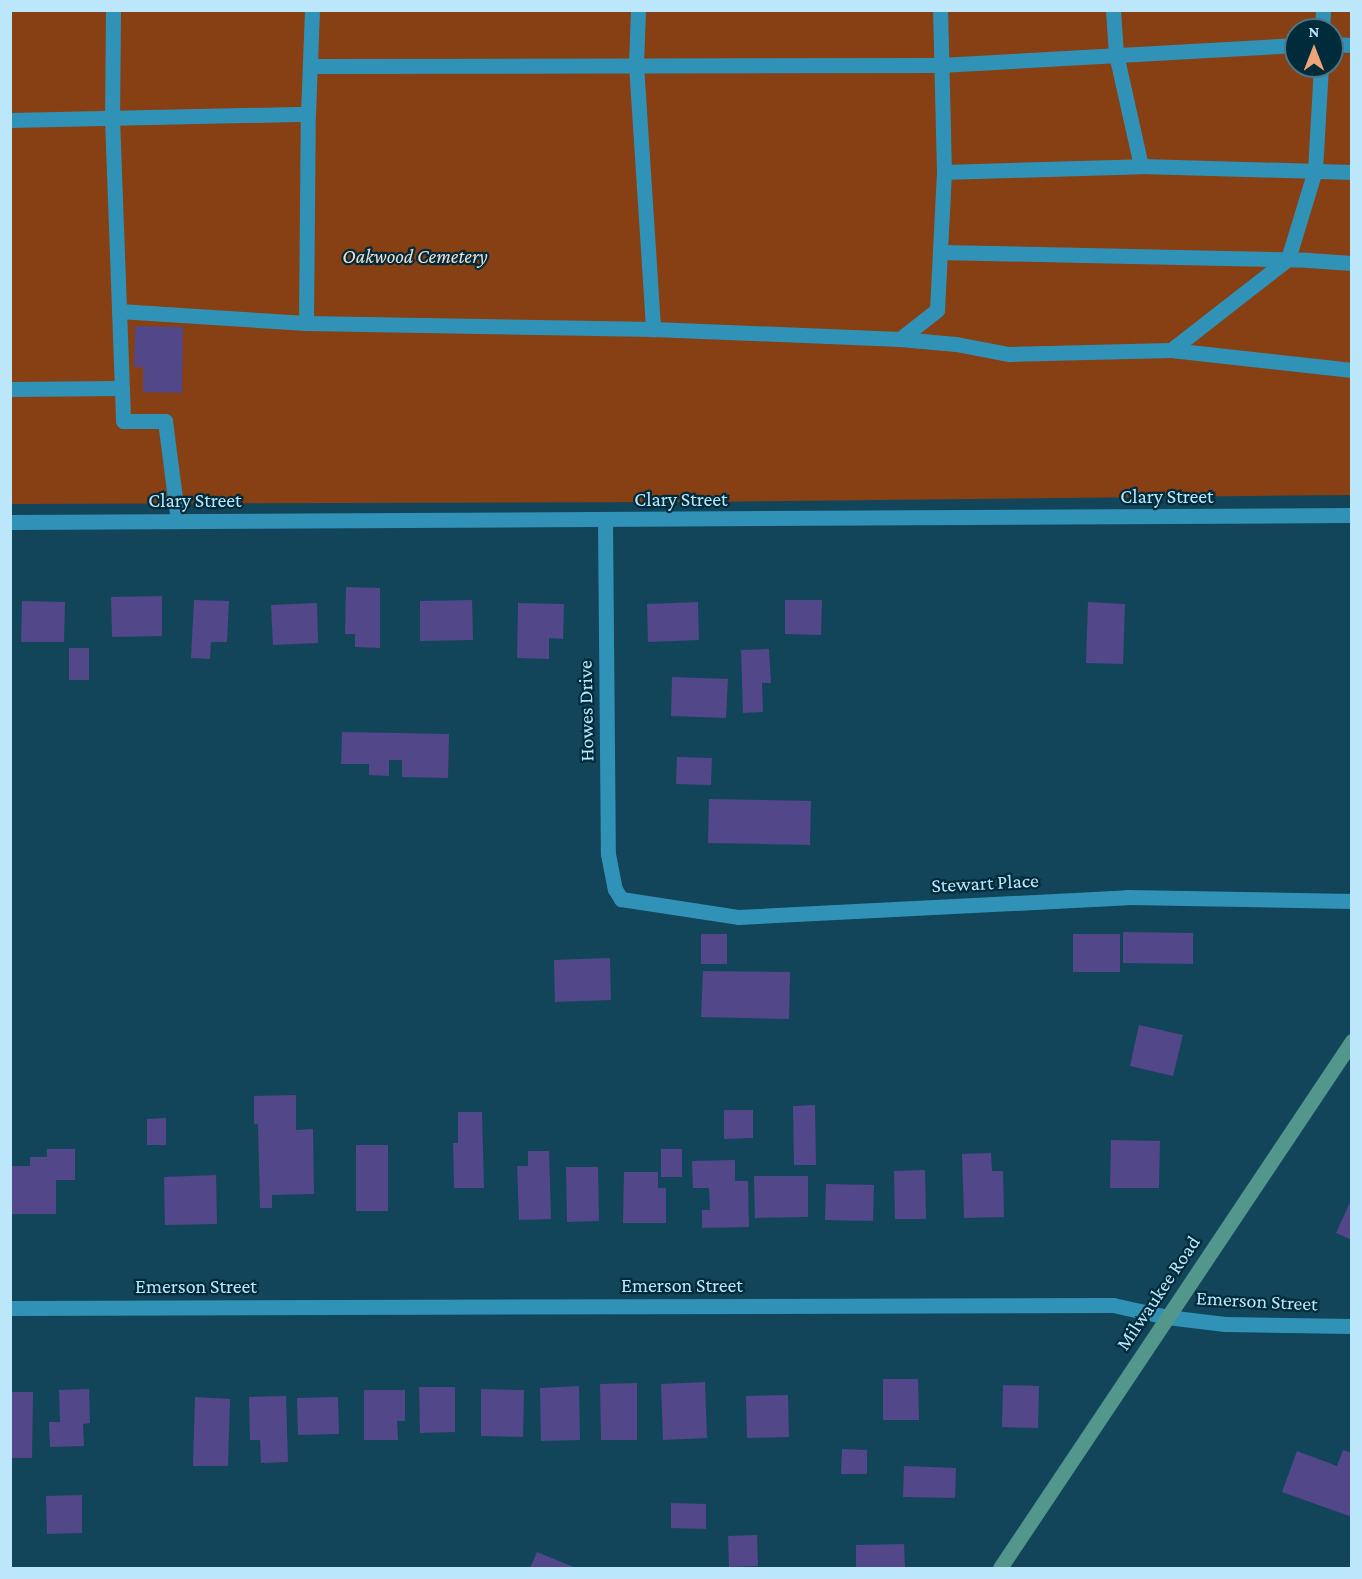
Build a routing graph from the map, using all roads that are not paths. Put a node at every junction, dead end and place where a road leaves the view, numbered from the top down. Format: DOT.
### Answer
graph roads {
  1 [pos="113,10"];
  2 [pos="312,10"];
  3 [pos="638,10"];
  4 [pos="940,10"];
  5 [pos="1113,10"];
  6 [pos="1284,46"];
  7 [pos="1116,54"];
  8 [pos="636,64"];
  9 [pos="940,65"];
  10 [pos="310,66"];
  11 [pos="1320,78"];
  12 [pos="308,114"];
  13 [pos="112,118"];
  14 [pos="10,120"];
  15 [pos="1141,165"];
  16 [pos="1315,170"];
  17 [pos="944,172"];
  18 [pos="1352,172"];
  19 [pos="940,252"];
  20 [pos="1288,259"];
  21 [pos="1352,263"];
  22 [pos="119,311"];
  23 [pos="306,323"];
  24 [pos="652,329"];
  25 [pos="900,339"];
  26 [pos="1171,350"];
  27 [pos="1352,370"];
  28 [pos="122,388"];
  29 [pos="10,389"];
  30 [pos="1352,515"];
  31 [pos="605,520"];
  32 [pos="177,521"];
  33 [pos="10,522"];
  34 [pos="621,899"];
  35 [pos="1352,901"];
  36 [pos="1352,1041"];
  37 [pos="10,1308"];
  38 [pos="1167,1317"];
  39 [pos="1352,1326"];
  40 [pos="1000,1569"];
  1 -- 13 [label="street"];
  2 -- 10 [label="street"];
  3 -- 8 [label="street"];
  4 -- 9 [label="street"];
  5 -- 7 [label="street"];
  6 -- 7 [label="street"];
  7 -- 9 [label="street"];
  7 -- 15 [label="street"];
  8 -- 9 [label="street"];
  8 -- 10 [label="street"];
  8 -- 24 [label="street"];
  9 -- 17 [label="street"];
  10 -- 12 [label="street"];
  11 -- 16 [label="street"];
  12 -- 13 [label="street"];
  12 -- 23 [label="street"];
  13 -- 14 [label="street"];
  13 -- 22 [label="street"];
  15 -- 16 [label="street"];
  15 -- 17 [label="street"];
  16 -- 18 [label="street"];
  16 -- 20 [label="street"];
  17 -- 19 [label="street"];
  19 -- 20 [label="street"];
  19 -- 25 [label="street"];
  20 -- 21 [label="street"];
  20 -- 26 [label="street"];
  22 -- 23 [label="street"];
  22 -- 28 [label="street"];
  23 -- 24 [label="street"];
  24 -- 25 [label="street"];
  25 -- 26 [label="street"];
  26 -- 27 [label="street"];
  28 -- 29 [label="street"];
  28 -- 32 [label="street"];
  30 -- 31 [label="street, Clary Street"];
  31 -- 32 [label="street, Clary Street"];
  31 -- 34 [label="street, Howes Drive"];
  32 -- 33 [label="street, Clary Street"];
  34 -- 35 [label="street, Stewart Place"];
  36 -- 38 [label="street, Milwaukee Road"];
  37 -- 38 [label="street, Emerson Street"];
  38 -- 39 [label="street, Emerson Street"];
  38 -- 40 [label="street, Milwaukee Road"];
}
